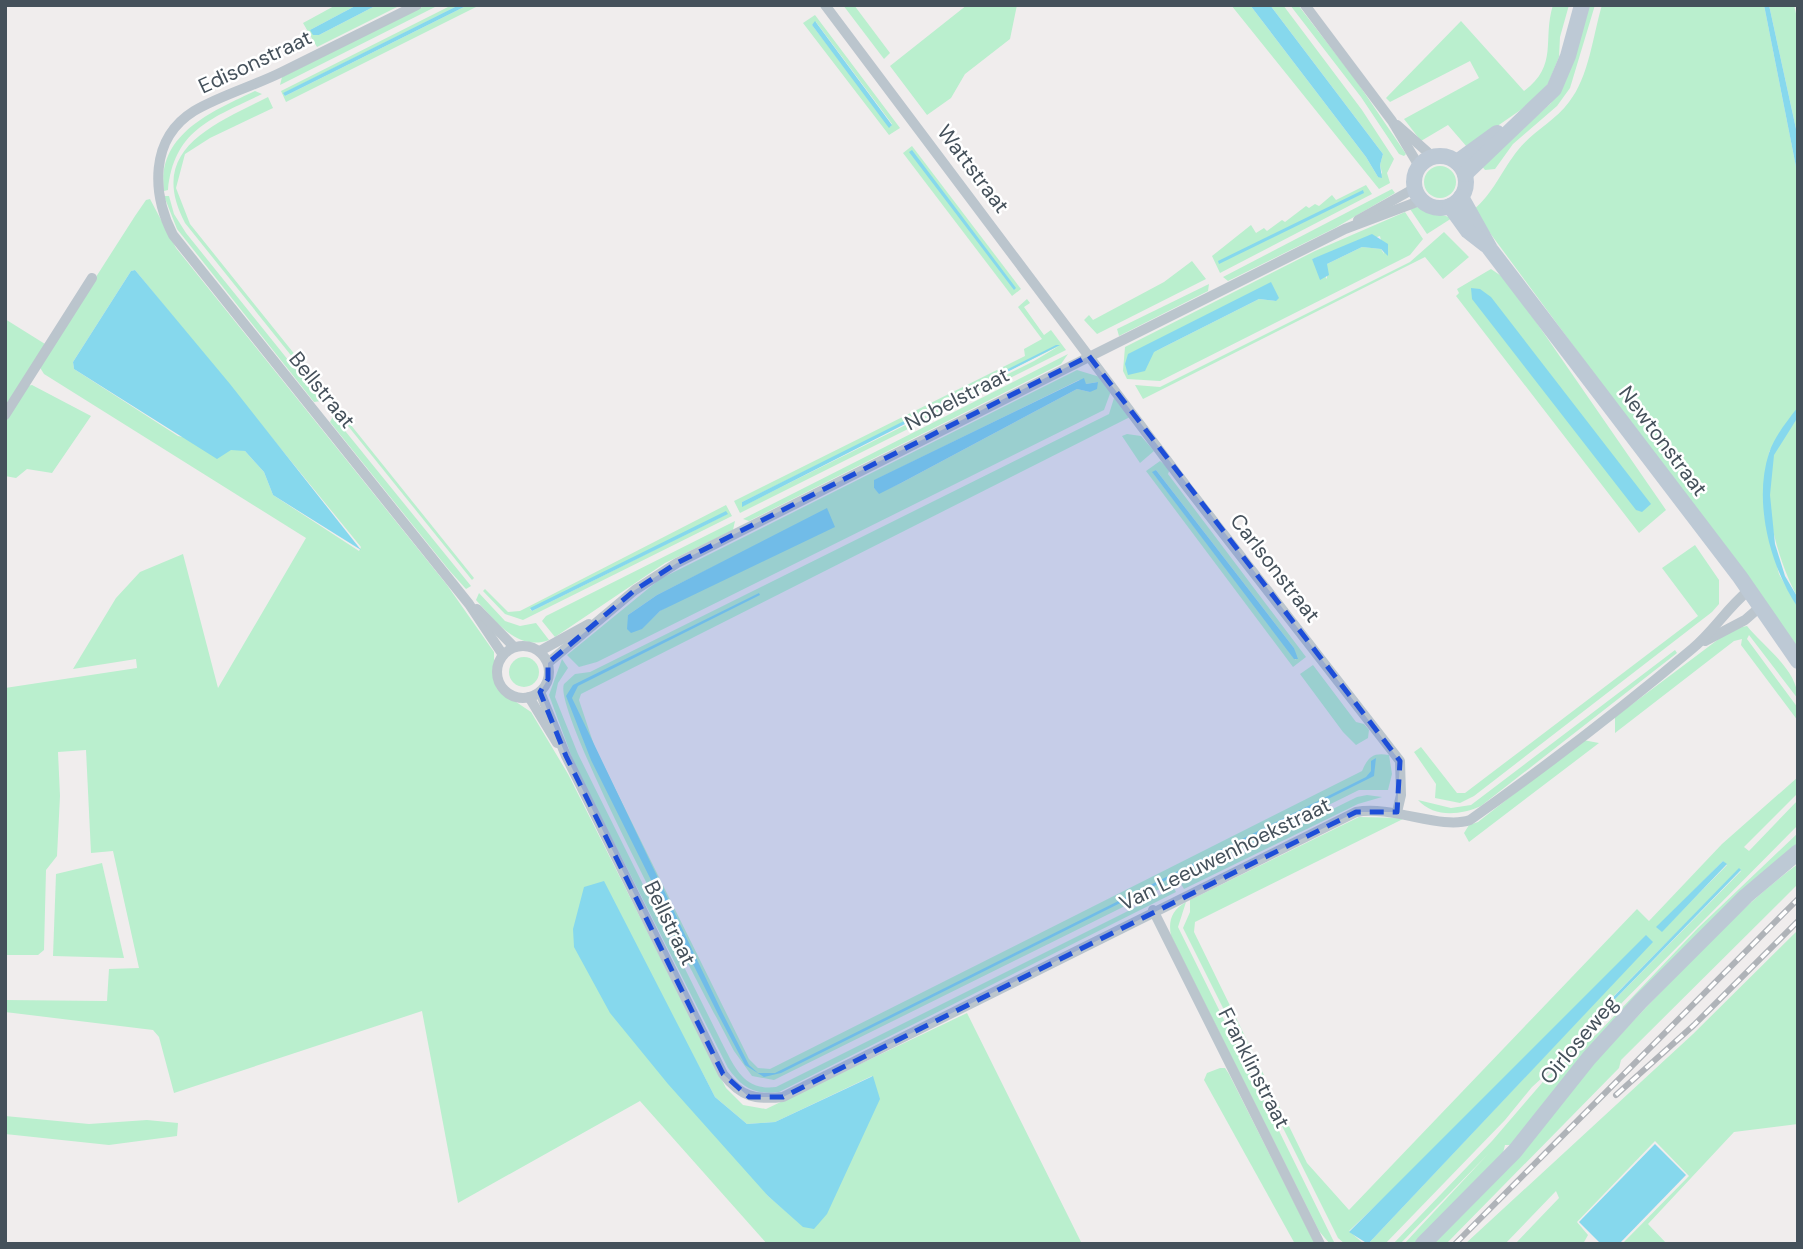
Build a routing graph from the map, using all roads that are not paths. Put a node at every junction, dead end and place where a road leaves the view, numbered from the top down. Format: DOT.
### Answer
graph roads {
  1 [pos="417,5"];
  2 [pos="825,5"];
  3 [pos="1305,5"];
  4 [pos="1582,5"];
  5 [pos="1392,121"];
  6 [pos="1426,162"];
  7 [pos="1461,168"];
  8 [pos="157,194"];
  9 [pos="1418,194"];
  10 [pos="1455,202"];
  11 [pos="92,278"];
  12 [pos="1089,356"];
  13 [pos="5,415"];
  14 [pos="1748,591"];
  15 [pos="469,604"];
  16 [pos="1760,607"];
  17 [pos="597,619"];
  18 [pos="1696,646"];
  19 [pos="514,647"];
  20 [pos="540,651"];
  21 [pos="503,655"];
  22 [pos="1798,661"];
  23 [pos="548,663"];
  24 [pos="535,695"];
  25 [pos="1397,812"];
  26 [pos="1798,852"];
  27 [pos="1798,860"];
  28 [pos="1776,872"];
  29 [pos="1153,910"];
  30 [pos="749,1097"];
  31 [pos="1320,1244"];
  32 [pos="1423,1244"];
  1 -- 8 [label="street, Edisonstraat"];
  2 -- 12 [label="street, Wattstraat"];
  3 -- 5 [label="street"];
  4 -- 7 [label="street"];
  5 -- 6 [label="street"];
  5 -- 6 [label="street"];
  6 -- 7 [label="street"];
  6 -- 9 [label="street"];
  7 -- 10 [label="street"];
  8 -- 15 [label="street, Bellstraat"];
  9 -- 10 [label="street"];
  9 -- 12 [label="street, Nobelstraat"];
  10 -- 14 [label="street, Newtonstraat"];
  11 -- 13 [label="street"];
  12 -- 17 [label="street, Nobelstraat"];
  12 -- 25 [label="street, Carlsonstraat"];
  14 -- 16 [label="street, Newtonstraat"];
  14 -- 18 [label="street, Van Leeuwenhoekstraat"];
  15 -- 19 [label="street, Bellstraat"];
  15 -- 21 [label="street, Bellstraat"];
  16 -- 18 [label="street, Van Leeuwenhoekstraat"];
  16 -- 22 [label="street, Newtonstraat"];
  17 -- 20 [label="street, Nobelstraat"];
  17 -- 23 [label="street, Nobelstraat"];
  18 -- 25 [label="street, Van Leeuwenhoekstraat"];
  19 -- 20 [label="street"];
  19 -- 21 [label="street"];
  20 -- 23 [label="street"];
  21 -- 24 [label="street"];
  23 -- 24 [label="street"];
  24 -- 30 [label="street, Bellstraat"];
  25 -- 29 [label="street, Van Leeuwenhoekstraat"];
  26 -- 28 [label="street, Oirloseweg"];
  27 -- 28 [label="street, Oirloseweg"];
  28 -- 32 [label="street, Oirloseweg"];
  29 -- 30 [label="street, Van Leeuwenhoekstraat"];
  29 -- 31 [label="street, Franklinstraat"];
}
